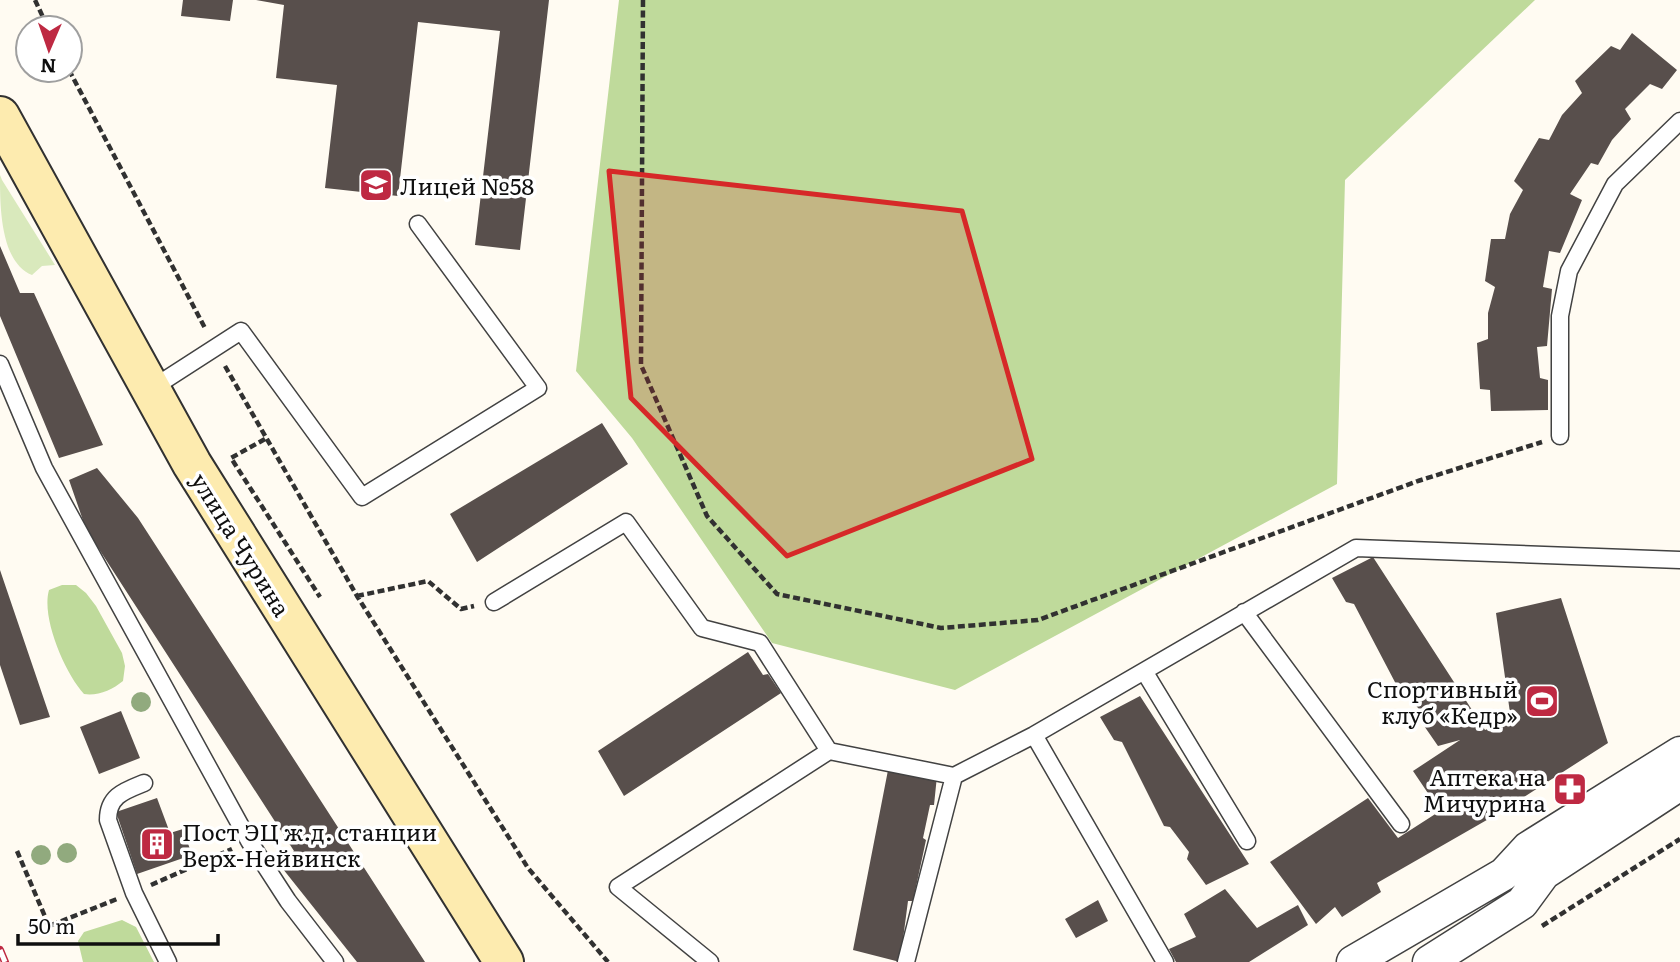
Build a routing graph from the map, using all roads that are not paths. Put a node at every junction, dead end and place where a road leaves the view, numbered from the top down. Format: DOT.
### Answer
graph roads {
  1 [pos="0,116"];
  2 [pos="1680,121"];
  3 [pos="418,224"];
  4 [pos="0,364"];
  5 [pos="151,390"];
  6 [pos="1560,436"];
  7 [pos="1680,560"];
  8 [pos="494,603"];
  9 [pos="1244,612"];
  10 [pos="1144,671"];
  11 [pos="1034,735"];
  12 [pos="829,751"];
  13 [pos="1680,753"];
  14 [pos="954,776"];
  15 [pos="144,783"];
  16 [pos="1680,784"];
  17 [pos="1401,824"];
  18 [pos="1247,841"];
  19 [pos="168,962"];
  20 [pos="335,962"];
  21 [pos="504,962"];
  22 [pos="710,962"];
  23 [pos="906,962"];
  24 [pos="1165,962"];
  25 [pos="1353,962"];
  26 [pos="1429,962"];
  1 -- 5 [label="street, улица Чурина"];
  2 -- 6 [label="lane"];
  3 -- 5 [label="lane"];
  4 -- 20 [label="lane"];
  5 -- 21 [label="street, улица Чурина"];
  7 -- 9 [label="lane"];
  8 -- 12 [label="lane"];
  9 -- 10 [label="lane"];
  9 -- 17 [label="lane"];
  10 -- 11 [label="lane"];
  10 -- 18 [label="lane"];
  11 -- 14 [label="lane"];
  11 -- 24 [label="lane"];
  12 -- 14 [label="lane"];
  12 -- 22 [label="lane"];
  13 -- 25 [label="street"];
  14 -- 23 [label="lane"];
  15 -- 19 [label="lane"];
  16 -- 26 [label="street"];
}
